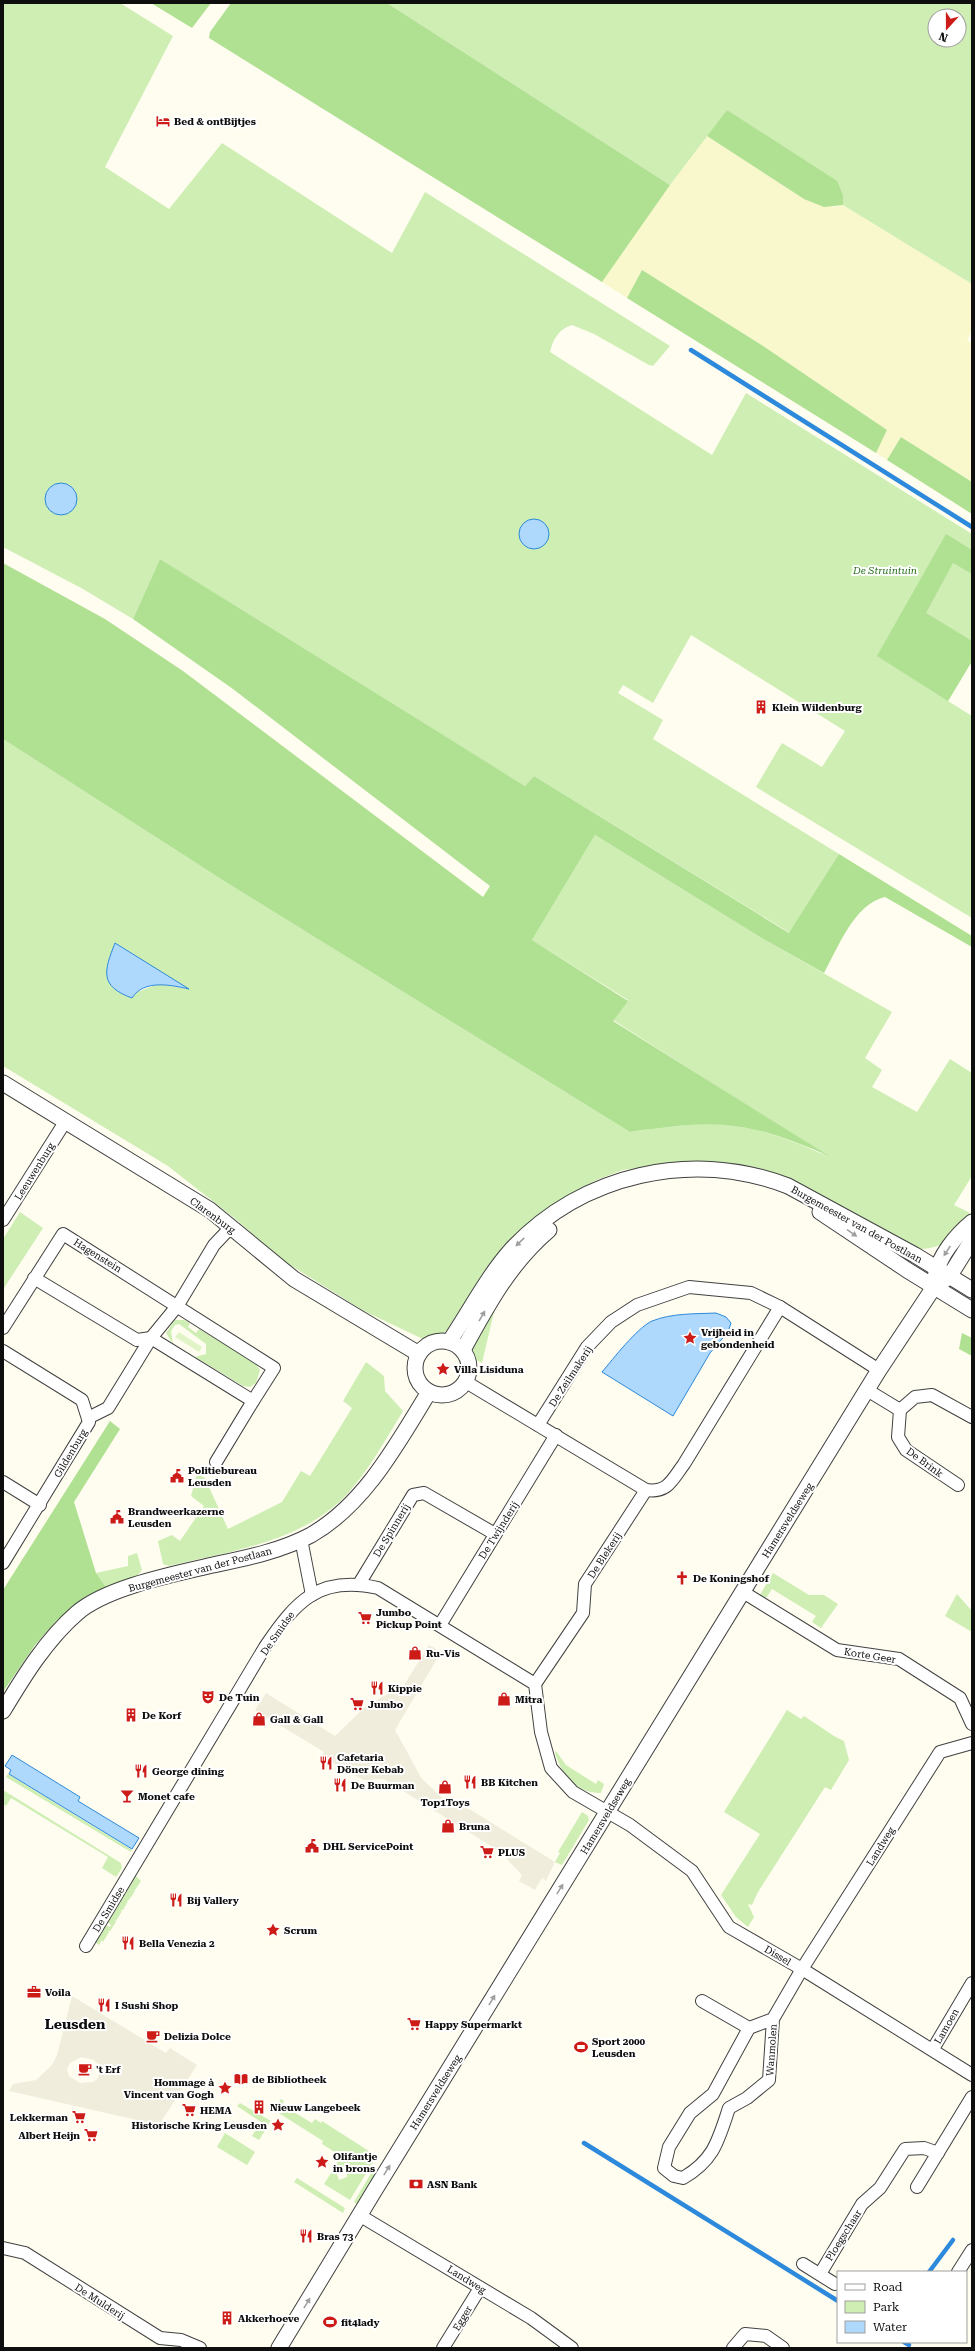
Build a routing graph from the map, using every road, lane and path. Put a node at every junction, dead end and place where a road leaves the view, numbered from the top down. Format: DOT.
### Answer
graph roads {
  1 [pos="3,1083"];
  2 [pos="65,1122"];
  3 [pos="3,1220"];
  4 [pos="972,1222"];
  5 [pos="231,1227"];
  6 [pos="972,1240"];
  7 [pos="936,1268"];
  8 [pos="949,1277"];
  9 [pos="34,1278"];
  10 [pos="934,1287"];
  11 [pos="972,1290"];
  12 [pos="178,1305"];
  13 [pos="780,1307"];
  14 [pos="972,1310"];
  15 [pos="3,1328"];
  16 [pos="151,1338"];
  17 [pos="449,1342"];
  18 [pos="462,1350"];
  19 [pos="3,1351"];
  20 [pos="419,1354"];
  21 [pos="880,1370"];
  22 [pos="466,1382"];
  23 [pos="868,1390"];
  24 [pos="429,1392"];
  25 [pos="253,1401"];
  26 [pos="900,1410"];
  27 [pos="972,1417"];
  28 [pos="88,1418"];
  29 [pos="538,1425"];
  30 [pos="556,1435"];
  31 [pos="216,1462"];
  32 [pos="3,1482"];
  33 [pos="958,1485"];
  34 [pos="646,1490"];
  35 [pos="40,1505"];
  36 [pos="495,1534"];
  37 [pos="301,1539"];
  38 [pos="3,1563"];
  39 [pos="359,1584"];
  40 [pos="743,1592"];
  41 [pos="312,1595"];
  42 [pos="440,1624"];
  43 [pos="535,1684"];
  44 [pos="3,1711"];
  45 [pos="971,1717"];
  46 [pos="972,1743"];
  47 [pos="607,1812"];
  48 [pos="86,1946"];
  49 [pos="802,1969"];
  50 [pos="972,1983"];
  51 [pos="702,2001"];
  52 [pos="773,2019"];
  53 [pos="749,2028"];
  54 [pos="933,2049"];
  55 [pos="972,2075"];
  56 [pos="713,2094"];
  57 [pos="972,2097"];
  58 [pos="728,2108"];
  59 [pos="938,2152"];
  60 [pos="917,2187"];
  61 [pos="359,2215"];
  62 [pos="3,2248"];
  63 [pos="972,2250"];
  64 [pos="803,2264"];
  65 [pos="959,2271"];
  66 [pos="820,2274"];
  67 [pos="836,2284"];
  68 [pos="480,2288"];
  69 [pos="200,2348"];
  70 [pos="280,2348"];
  71 [pos="444,2348"];
  72 [pos="572,2348"];
  73 [pos="733,2348"];
  74 [pos="783,2348"];
  1 -- 2 [label="street, Clarenburg"];
  2 -- 3 [label="street, Leeuwenburg"];
  2 -- 5 [label="street, Clarenburg"];
  4 -- 7 [label="street, Hamersveldseweg, one-way"];
  5 -- 12 [label="street"];
  5 -- 20 [label="street, Clarenburg"];
  6 -- 8 [label="street, Hamersveldseweg"];
  7 -- 8 [label="street, Burgemeester van der Postlaan"];
  7 -- 10 [label="street, Hamersveldseweg"];
  7 -- 17 [label="street, Burgemeester van der Postlaan, one-way"];
  8 -- 10 [label="street, Hamersveldseweg"];
  8 -- 11 [label="street, Burgemeester van der Postlaan"];
  9 -- 12 [label="street, Hagenstein"];
  9 -- 15 [label="street, Hagenstein"];
  9 -- 16 [label="street"];
  10 -- 14 [label="street, Burgemeester van der Postlaan"];
  18 -- 10 [label="street, Burgemeester van der Postlaan, one-way"];
  10 -- 21 [label="street, Hamersveldseweg"];
  12 -- 16 [label="street"];
  12 -- 25 [label="street, Hagenstein"];
  13 -- 21 [label="street, De Zeilmakerij"];
  13 -- 29 [label="street, De Zeilmakerij"];
  13 -- 34 [label="street"];
  16 -- 25 [label="street"];
  16 -- 28 [label="street"];
  17 -- 18 [label="street"];
  17 -- 20 [label="street"];
  18 -- 22 [label="street"];
  19 -- 28 [label="street, Gildenburg"];
  20 -- 24 [label="street"];
  21 -- 23 [label="street, Hamersveldseweg"];
  22 -- 24 [label="street"];
  22 -- 29 [label="street"];
  23 -- 26 [label="street"];
  23 -- 40 [label="street, Hamersveldseweg"];
  24 -- 37 [label="street, Burgemeester van der Postlaan"];
  25 -- 31 [label="street, Hagenstein"];
  26 -- 27 [label="street"];
  26 -- 33 [label="street, De Brink"];
  28 -- 35 [label="street, Gildenburg"];
  29 -- 30 [label="street"];
  30 -- 34 [label="street"];
  30 -- 36 [label="street, De Twijnderij"];
  32 -- 35 [label="street"];
  34 -- 43 [label="street, De Blekerij"];
  35 -- 38 [label="street, Gildenburg"];
  36 -- 39 [label="street, De Spinnerij"];
  36 -- 42 [label="street, De Twijnderij"];
  37 -- 41 [label="street"];
  37 -- 44 [label="street, Burgemeester van der Postlaan"];
  39 -- 41 [label="street, De Smidse"];
  39 -- 42 [label="street, De Smidse"];
  40 -- 45 [label="street, Korte Geer"];
  40 -- 47 [label="street, Hamersveldseweg"];
  41 -- 48 [label="street, De Smidse"];
  42 -- 43 [label="street, De Smidse"];
  43 -- 47 [label="street"];
  46 -- 49 [label="street, Landweg"];
  47 -- 49 [label="street, Dissel"];
  61 -- 47 [label="street, Hamersveldseweg, one-way"];
  49 -- 52 [label="street, Wanmolen"];
  49 -- 54 [label="street, Dissel"];
  50 -- 54 [label="street, Lamoen"];
  51 -- 53 [label="street"];
  52 -- 53 [label="street, Wanmolen"];
  52 -- 58 [label="street, Wanmolen"];
  53 -- 56 [label="street"];
  54 -- 55 [label="street, Dissel"];
  56 -- 58 [label="street"];
  56 -- 58 [label="street"];
  57 -- 59 [label="street"];
  59 -- 60 [label="street"];
  59 -- 66 [label="street, Ploegschaar"];
  61 -- 68 [label="street, Landweg"];
  70 -- 61 [label="street, Hamersveldseweg, one-way"];
  62 -- 69 [label="street, De Mulderij"];
  63 -- 65 [label="street"];
  64 -- 66 [label="street"];
  66 -- 67 [label="street"];
  68 -- 71 [label="street, Egger"];
  68 -- 72 [label="street, Landweg"];
  73 -- 74 [label="street"];
}
